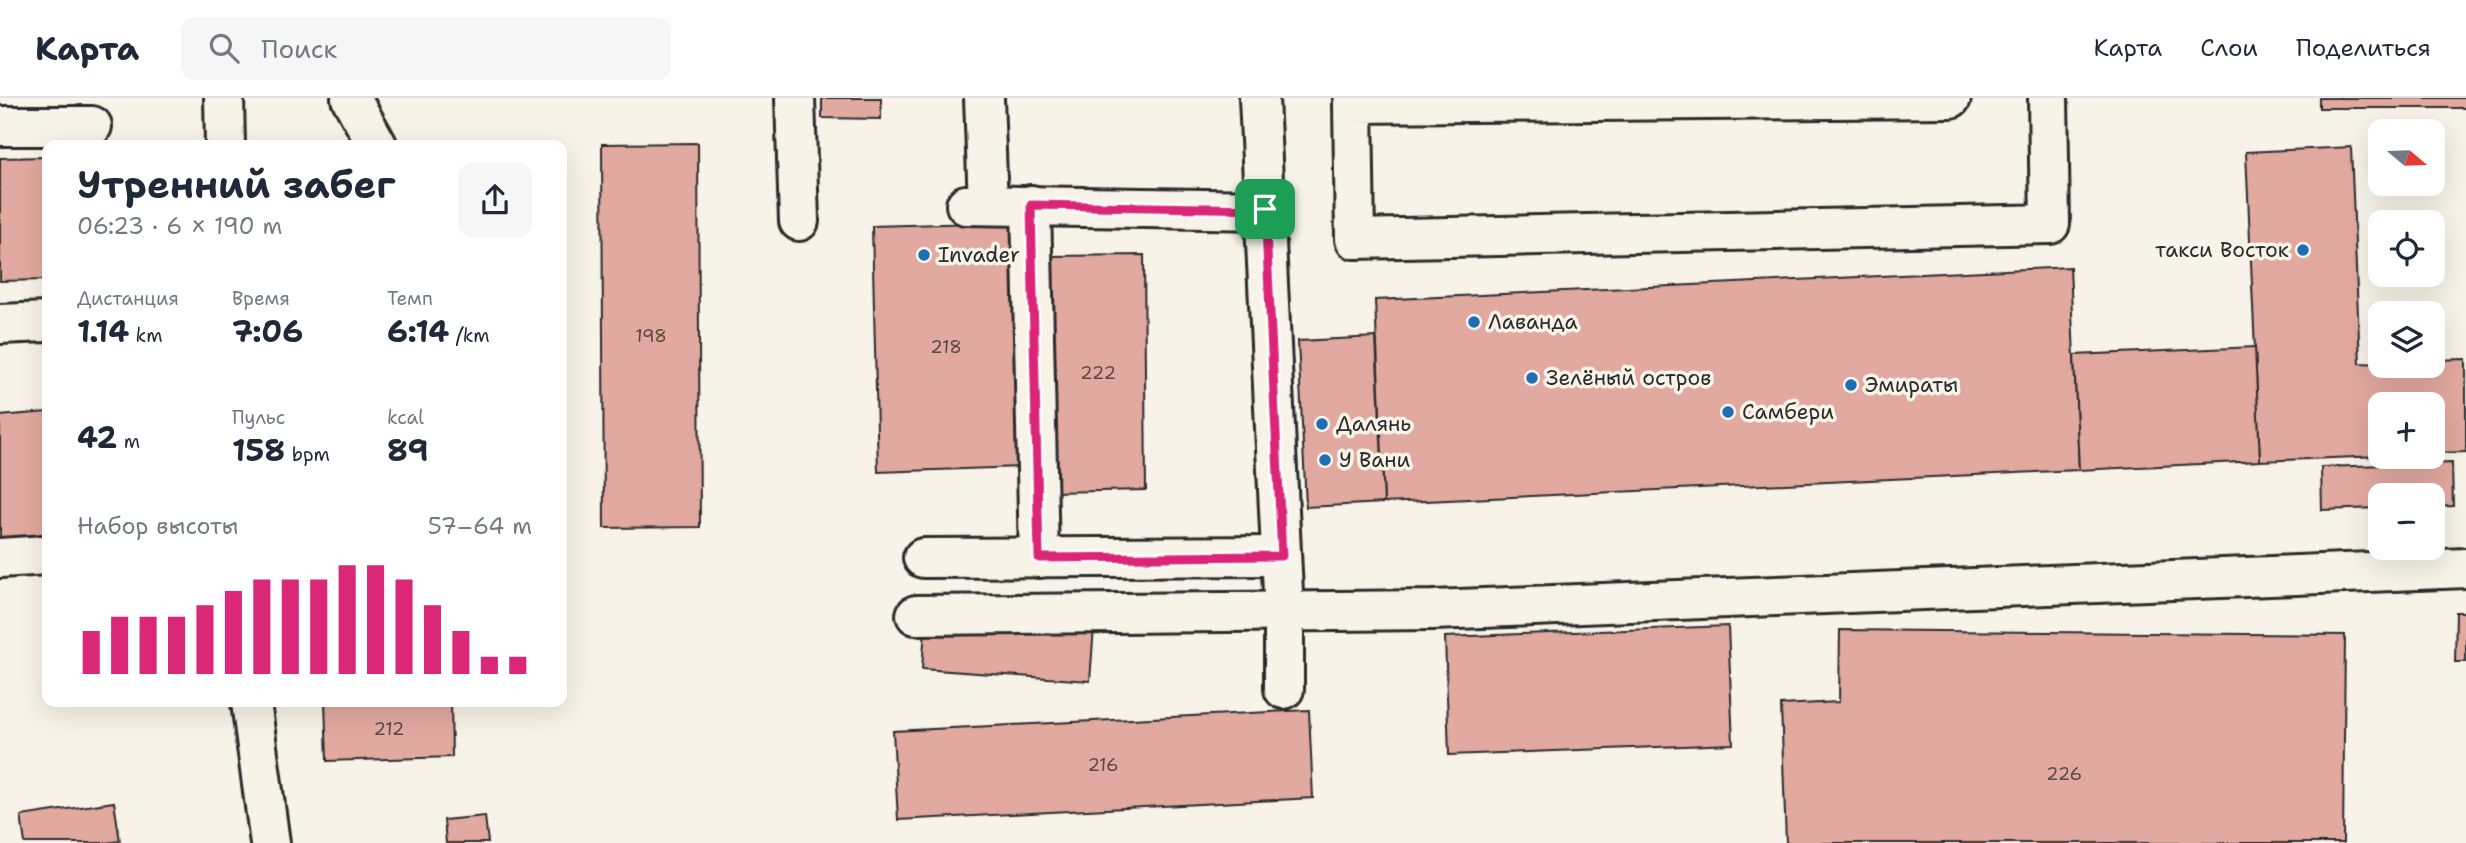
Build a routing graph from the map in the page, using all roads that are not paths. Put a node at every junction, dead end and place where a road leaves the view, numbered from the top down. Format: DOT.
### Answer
graph roads {
  1 [pos="224,98"];
  2 [pos="351,98"];
  3 [pos="795,98"];
  4 [pos="984,98"];
  5 [pos="1010,98"];
  6 [pos="1259,98"];
  7 [pos="1951,98"];
  8 [pos="2048,98"];
  9 [pos="1572,99"];
  10 [pos="92,126"];
  11 [pos="0,127"];
  12 [pos="225,140"];
  13 [pos="374,140"];
  14 [pos="1000,205"];
  15 [pos="1265,209"];
  16 [pos="799,220"];
  17 [pos="42,322"];
  18 [pos="0,324"];
  19 [pos="42,555"];
  20 [pos="1282,556"];
  21 [pos="0,558"];
  22 [pos="923,558"];
  23 [pos="1039,558"];
  24 [pos="2466,568"];
  25 [pos="1284,612"];
  26 [pos="916,615"];
  27 [pos="1284,689"];
  28 [pos="252,707"];
  29 [pos="270,843"];
  1 -- 12 [label="street"];
  2 -- 13 [label="street"];
  3 -- 16 [label="street"];
  4 -- 14 [label="street"];
  5 -- 14 [label="street"];
  6 -- 15 [label="street"];
  7 -- 9 [label="street"];
  8 -- 9 [label="street"];
  10 -- 11 [label="street"];
  14 -- 15 [label="street"];
  14 -- 23 [label="street"];
  15 -- 20 [label="street"];
  17 -- 18 [label="street"];
  19 -- 21 [label="street"];
  20 -- 23 [label="street"];
  20 -- 25 [label="street"];
  22 -- 23 [label="street"];
  24 -- 25 [label="street"];
  25 -- 26 [label="street"];
  25 -- 27 [label="street"];
  28 -- 29 [label="street"];
}
